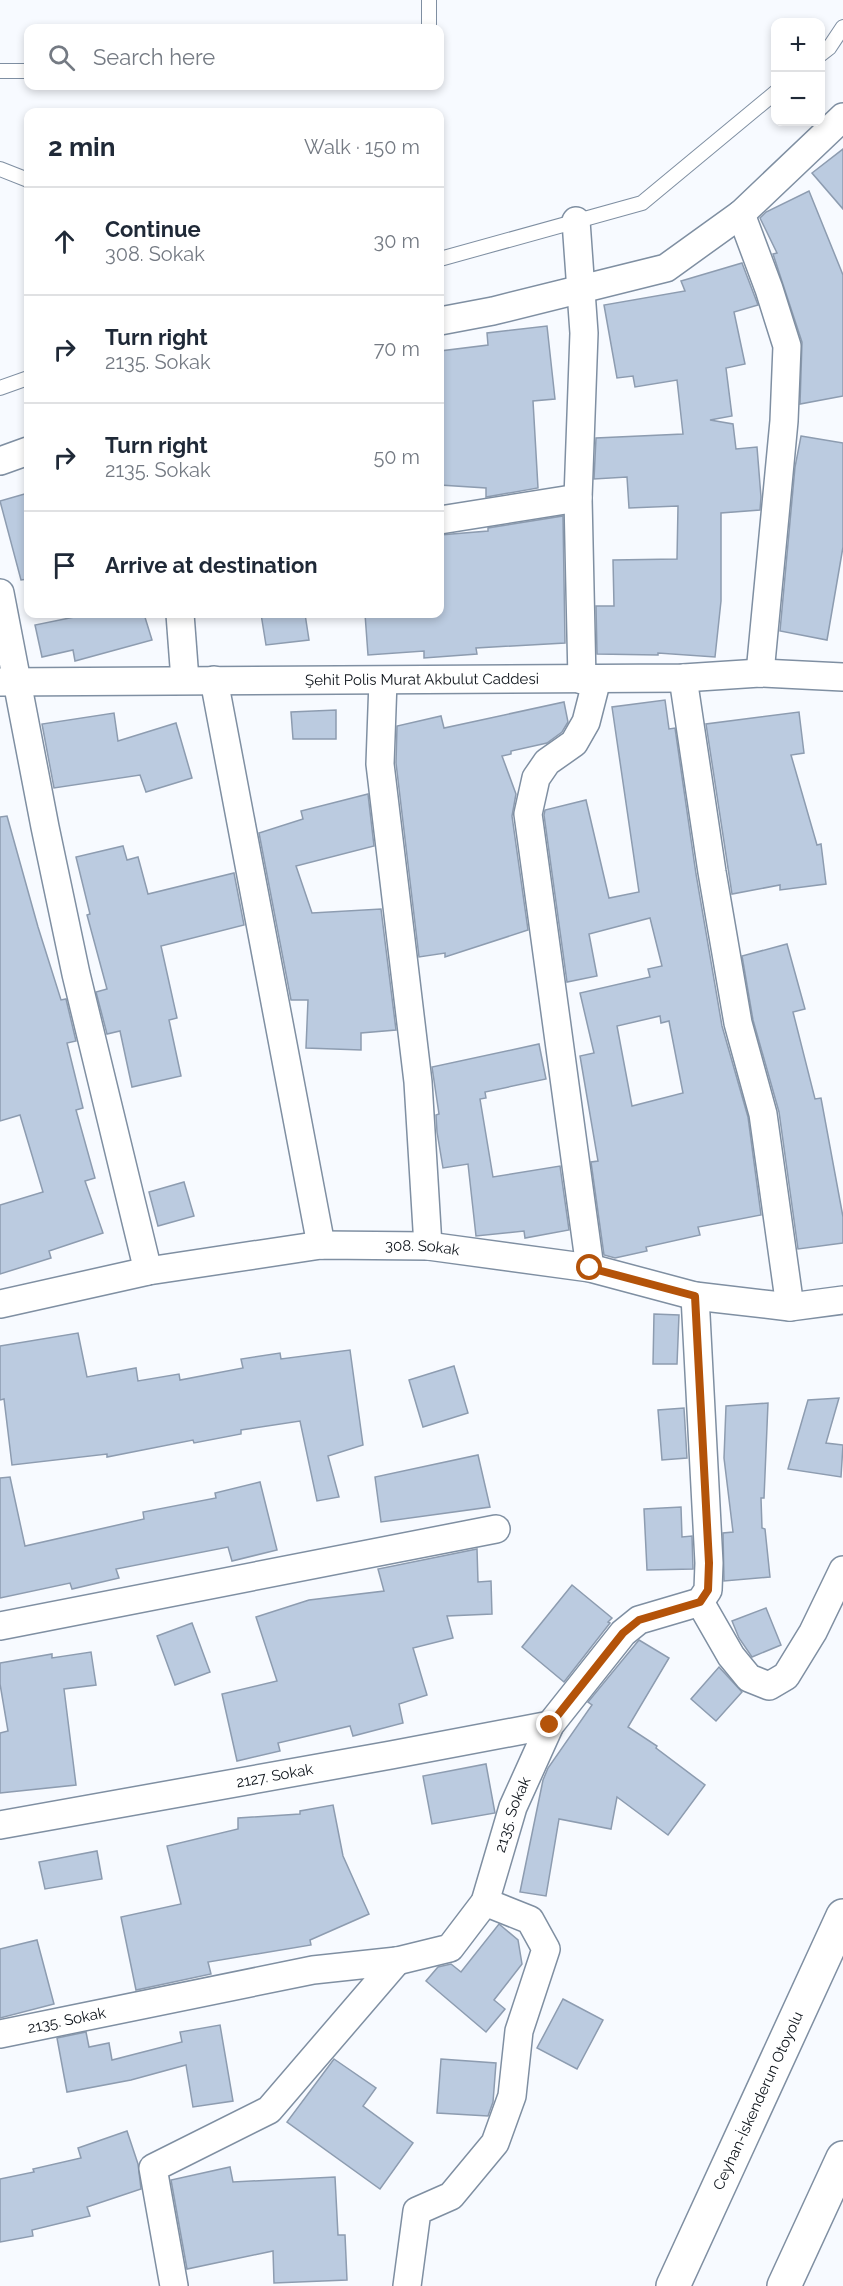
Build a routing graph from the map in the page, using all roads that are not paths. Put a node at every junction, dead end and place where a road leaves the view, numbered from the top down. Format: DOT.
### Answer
graph roads {
  1 [pos="429,0"];
  2 [pos="429,24"];
  3 [pos="843,27"];
  4 [pos="825,51"];
  5 [pos="0,71"];
  6 [pos="24,71"];
  7 [pos="771,96"];
  8 [pos="843,117"];
  9 [pos="0,169"];
  10 [pos="24,178"];
  11 [pos="741,214"];
  12 [pos="576,221"];
  13 [pos="444,258"];
  14 [pos="582,289"];
  15 [pos="444,320"];
  16 [pos="24,379"];
  17 [pos="0,388"];
  18 [pos="24,453"];
  19 [pos="0,461"];
  20 [pos="578,498"];
  21 [pos="444,519"];
  22 [pos="0,593"];
  23 [pos="180,618"];
  24 [pos="760,673"];
  25 [pos="843,677"];
  26 [pos="683,678"];
  27 [pos="590,679"];
  28 [pos="185,680"];
  29 [pos="214,680"];
  30 [pos="383,681"];
  31 [pos="9,682"];
  32 [pos="321,1245"];
  33 [pos="428,1245"];
  34 [pos="590,1268"];
  35 [pos="148,1271"];
  36 [pos="695,1296"];
  37 [pos="843,1300"];
  38 [pos="0,1304"];
  39 [pos="790,1307"];
  40 [pos="496,1529"];
  41 [pos="843,1570"];
  42 [pos="700,1602"];
  43 [pos="0,1626"];
  44 [pos="550,1725"];
  45 [pos="0,1825"];
  46 [pos="485,1902"];
  47 [pos="843,1916"];
  48 [pos="397,1961"];
  49 [pos="0,2034"];
  50 [pos="843,2158"];
  51 [pos="174,2286"];
  52 [pos="407,2286"];
  53 [pos="673,2286"];
  54 [pos="784,2286"];
  1 -- 2 [label="lane"];
  3 -- 4 [label="lane"];
  5 -- 6 [label="lane"];
  7 -- 12 [label="lane"];
  8 -- 11 [label="street"];
  9 -- 10 [label="lane"];
  11 -- 14 [label="street"];
  11 -- 24 [label="street"];
  12 -- 13 [label="lane"];
  12 -- 14 [label="street"];
  14 -- 15 [label="street"];
  14 -- 20 [label="street"];
  16 -- 17 [label="lane"];
  18 -- 19 [label="street"];
  20 -- 21 [label="street"];
  20 -- 27 [label="street"];
  22 -- 31 [label="street"];
  23 -- 28 [label="street"];
  24 -- 25 [label="street, Şehit Polis Murat Akbulut Caddesi"];
  24 -- 26 [label="street, Şehit Polis Murat Akbulut Caddesi"];
  26 -- 27 [label="street, Şehit Polis Murat Akbulut Caddesi"];
  26 -- 39 [label="street"];
  27 -- 30 [label="street, Şehit Polis Murat Akbulut Caddesi"];
  27 -- 34 [label="street"];
  28 -- 29 [label="street, Şehit Polis Murat Akbulut Caddesi"];
  28 -- 31 [label="street, Şehit Polis Murat Akbulut Caddesi"];
  29 -- 30 [label="street, Şehit Polis Murat Akbulut Caddesi"];
  29 -- 32 [label="street"];
  30 -- 33 [label="street"];
  31 -- 35 [label="street"];
  32 -- 33 [label="street, 308. Sokak"];
  32 -- 35 [label="street, 308. Sokak"];
  33 -- 34 [label="street, 308. Sokak"];
  34 -- 36 [label="street, 308. Sokak"];
  35 -- 38 [label="street, 308. Sokak"];
  36 -- 39 [label="street, 308. Sokak"];
  36 -- 42 [label="street"];
  37 -- 39 [label="street, 308. Sokak"];
  40 -- 43 [label="street"];
  41 -- 42 [label="street"];
  42 -- 44 [label="street, 2135. Sokak"];
  44 -- 45 [label="street, 2127. Sokak"];
  44 -- 46 [label="street, 2135. Sokak"];
  46 -- 48 [label="street, 2135. Sokak"];
  46 -- 52 [label="street"];
  47 -- 53 [label="highway, Ceyhan-İskenderun Otoyolu"];
  48 -- 49 [label="street, 2135. Sokak"];
  48 -- 51 [label="street"];
  50 -- 54 [label="highway"];
}
